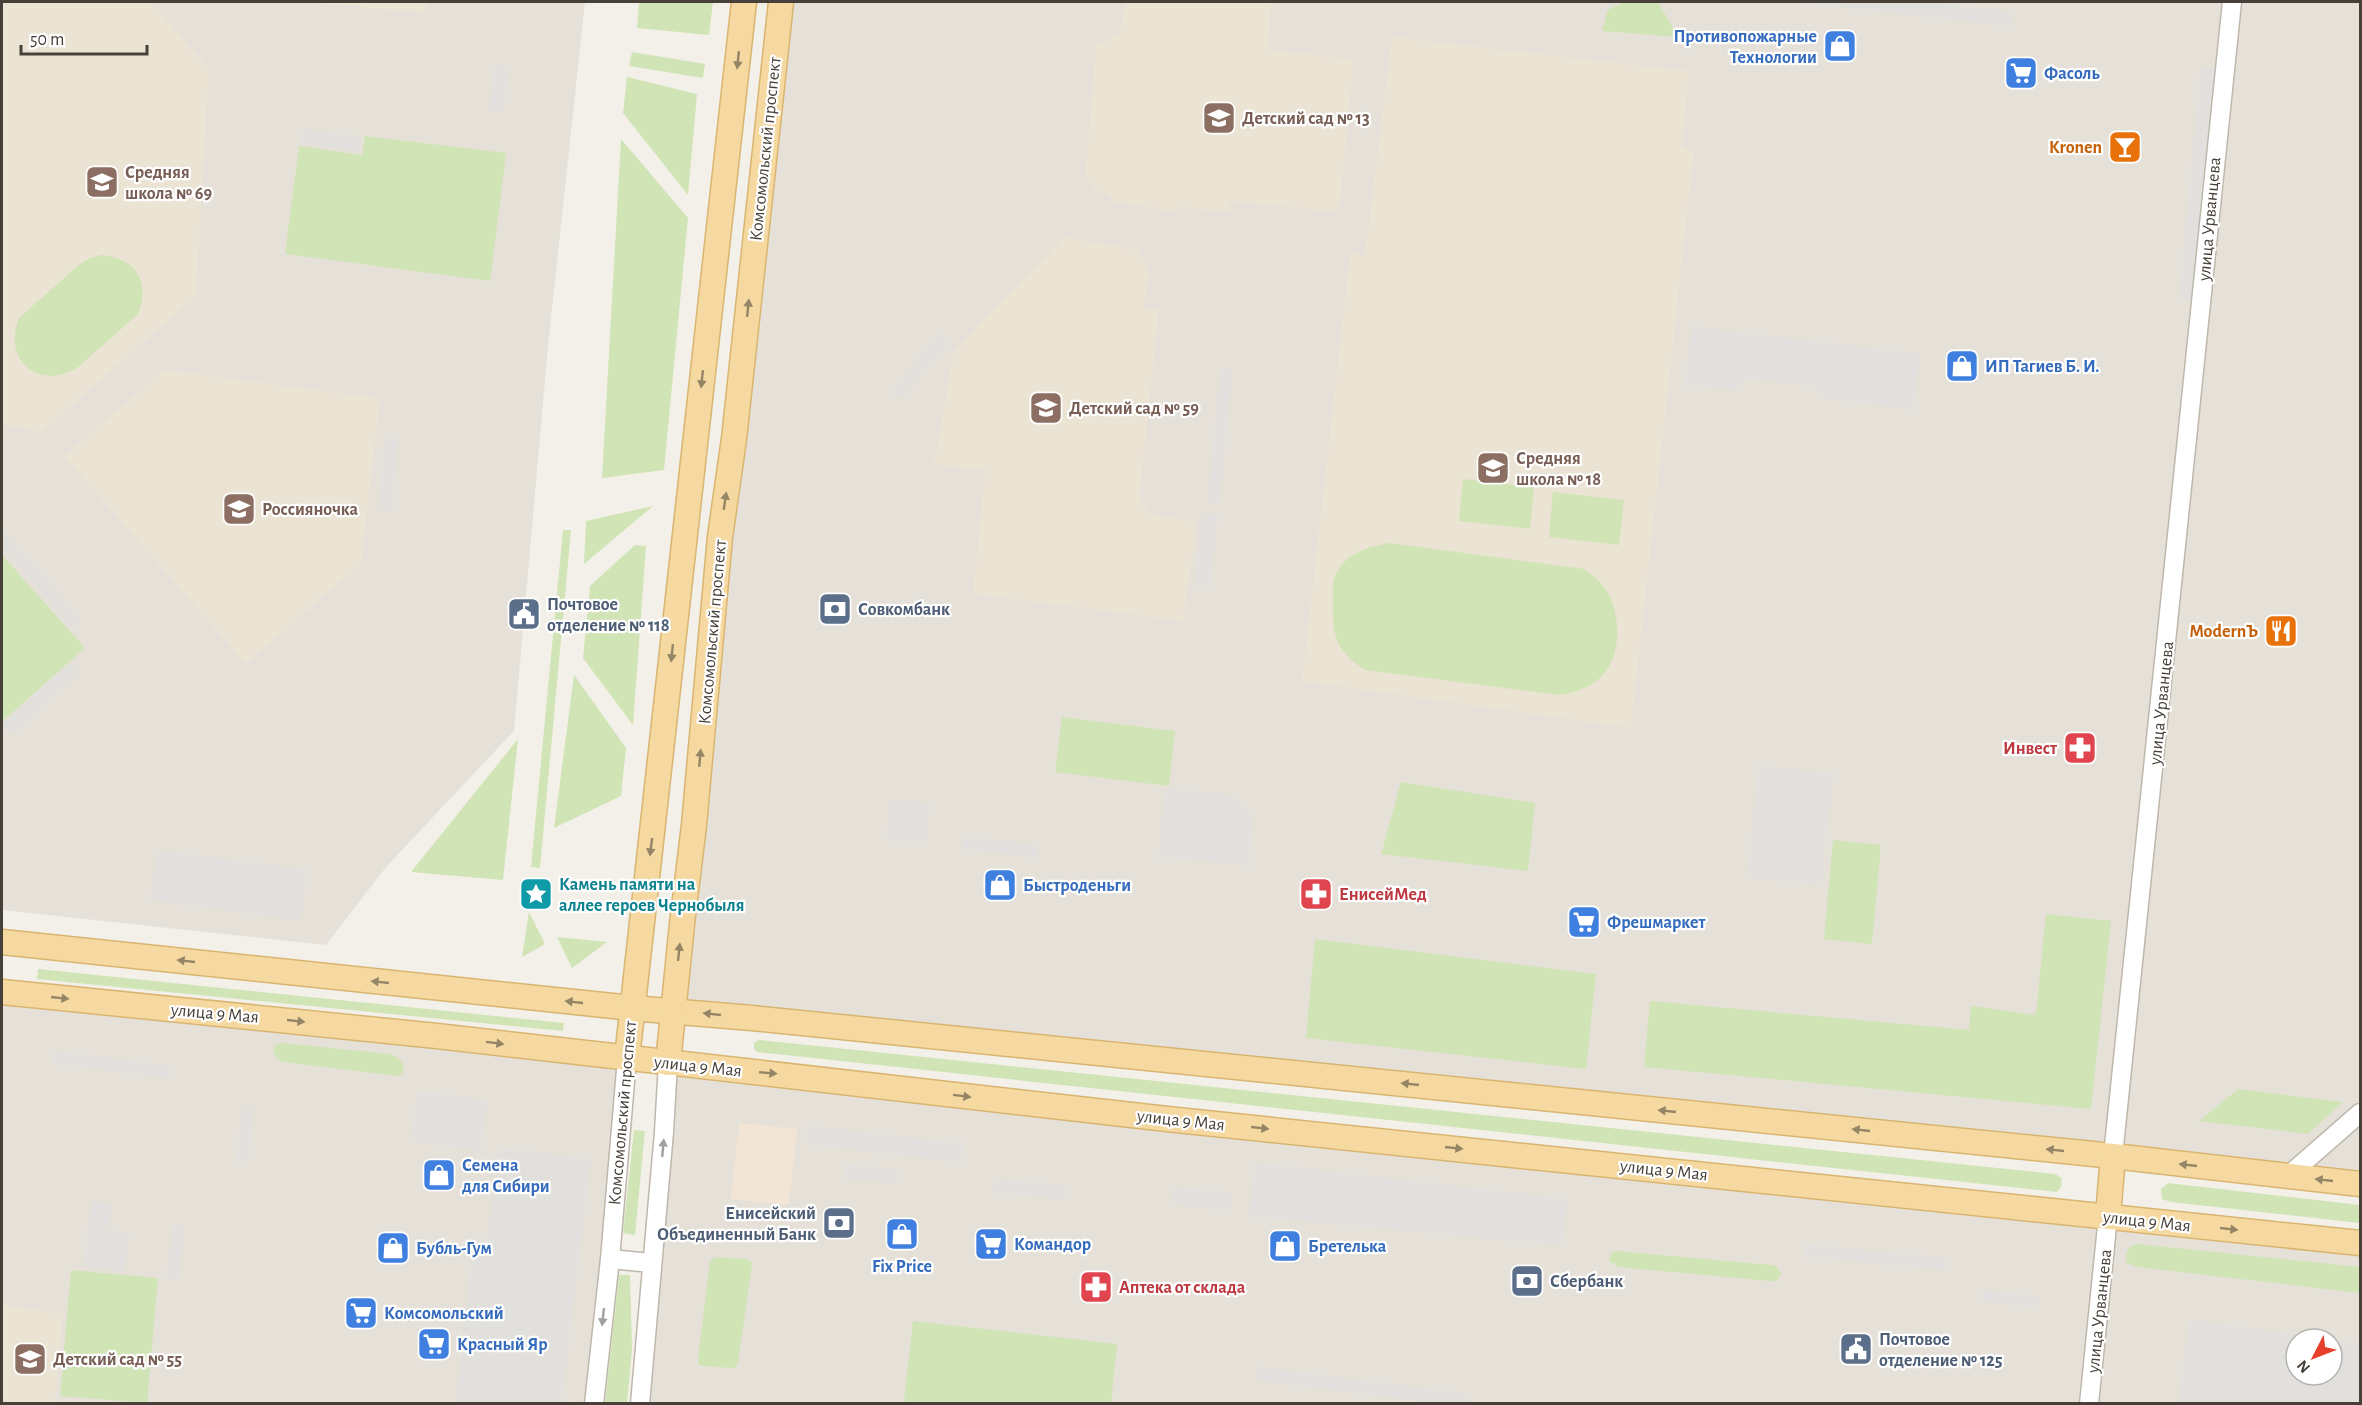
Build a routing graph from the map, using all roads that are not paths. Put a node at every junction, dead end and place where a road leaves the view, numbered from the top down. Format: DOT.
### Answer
graph roads {
  1 [pos="744,2"];
  2 [pos="781,2"];
  3 [pos="2232,2"];
  4 [pos="728,143"];
  5 [pos="766,147"];
  6 [pos="2,942"];
  7 [pos="2,992"];
  8 [pos="632,1008"];
  9 [pos="672,1010"];
  10 [pos="627,1058"];
  11 [pos="668,1063"];
  12 [pos="2361,1113"];
  13 [pos="2113,1156"];
  14 [pos="2288,1176"];
  15 [pos="2361,1184"];
  16 [pos="2108,1216"];
  17 [pos="2361,1243"];
  18 [pos="610,1259"];
  19 [pos="651,1263"];
  20 [pos="594,1404"];
  21 [pos="640,1404"];
  22 [pos="2089,1404"];
  1 -- 4 [label="main road, Комсомольский проспект, one-way"];
  2 -- 5 [label="main road, Комсомольский проспект"];
  3 -- 13 [label="street, улица Урванцева"];
  4 -- 5 [label="main road"];
  4 -- 8 [label="main road, Комсомольский проспект, one-way"];
  9 -- 5 [label="main road, Комсомольский проспект, one-way"];
  8 -- 6 [label="main road, one-way"];
  7 -- 10 [label="main road, улица 9 Мая, one-way"];
  8 -- 9 [label="main road"];
  8 -- 10 [label="main road, Комсомольский проспект"];
  9 -- 11 [label="main road, Комсомольский проспект"];
  13 -- 9 [label="main road, one-way"];
  10 -- 11 [label="main road, улица 9 Мая"];
  10 -- 18 [label="street, Комсомольский проспект"];
  11 -- 16 [label="main road, улица 9 Мая, one-way"];
  19 -- 11 [label="street, Комсомольский проспект, one-way"];
  12 -- 14 [label="street"];
  14 -- 13 [label="main road, one-way"];
  13 -- 16 [label="main road, улица Урванцева"];
  15 -- 14 [label="main road, one-way"];
  16 -- 17 [label="main road, улица 9 Мая, one-way"];
  16 -- 22 [label="street, улица Урванцева"];
  18 -- 19 [label="street"];
  18 -- 20 [label="street, Комсомольский проспект, one-way"];
  19 -- 21 [label="street, Комсомольский проспект"];
}
